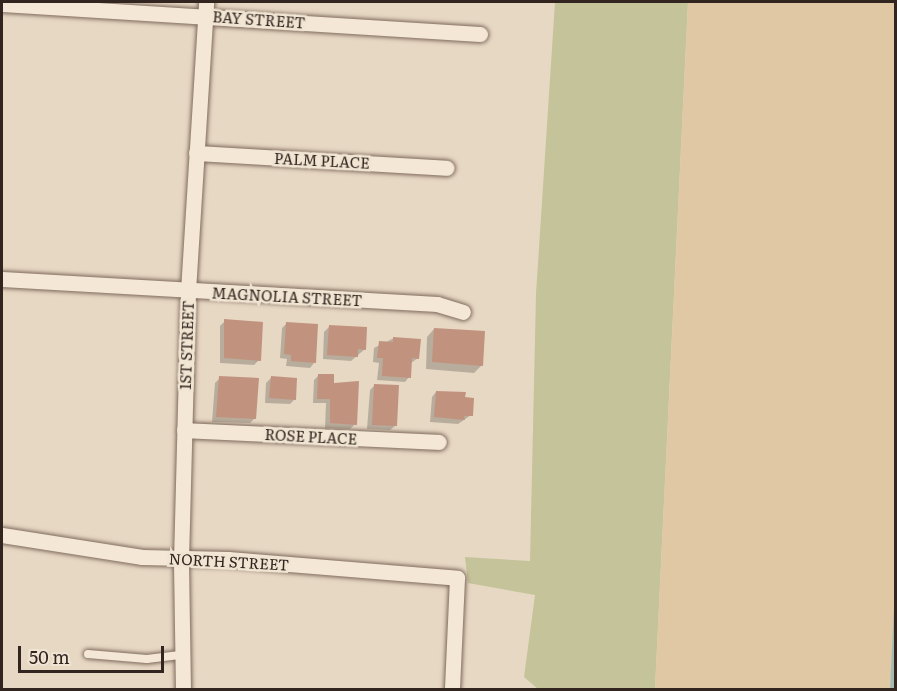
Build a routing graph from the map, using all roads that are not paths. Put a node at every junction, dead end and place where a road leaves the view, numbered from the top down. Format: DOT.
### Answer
graph roads {
  1 [pos="2,4"];
  2 [pos="206,9"];
  3 [pos="480,34"];
  4 [pos="196,153"];
  5 [pos="447,168"];
  6 [pos="2,279"];
  7 [pos="188,291"];
  8 [pos="463,312"];
  9 [pos="184,430"];
  10 [pos="439,442"];
  11 [pos="2,535"];
  12 [pos="181,560"];
  13 [pos="88,654"];
  14 [pos="182,655"];
  15 [pos="183,690"];
  16 [pos="452,690"];
  1 -- 2 [label="street, BAY STREET"];
  2 -- 3 [label="street, BAY STREET"];
  2 -- 4 [label="street, 1ST STREET"];
  4 -- 5 [label="street, PALM PLACE"];
  4 -- 7 [label="street, 1ST STREET"];
  6 -- 7 [label="street, MAGNOLIA STREET"];
  7 -- 8 [label="street, MAGNOLIA STREET"];
  7 -- 9 [label="street, 1ST STREET"];
  9 -- 10 [label="street, ROSE PLACE"];
  9 -- 12 [label="street, 1ST STREET"];
  11 -- 12 [label="street, NORTH STREET"];
  12 -- 14 [label="street, 1ST STREET"];
  12 -- 16 [label="street, NORTH STREET"];
  13 -- 14 [label="lane"];
  14 -- 15 [label="street, 1ST STREET"];
}
